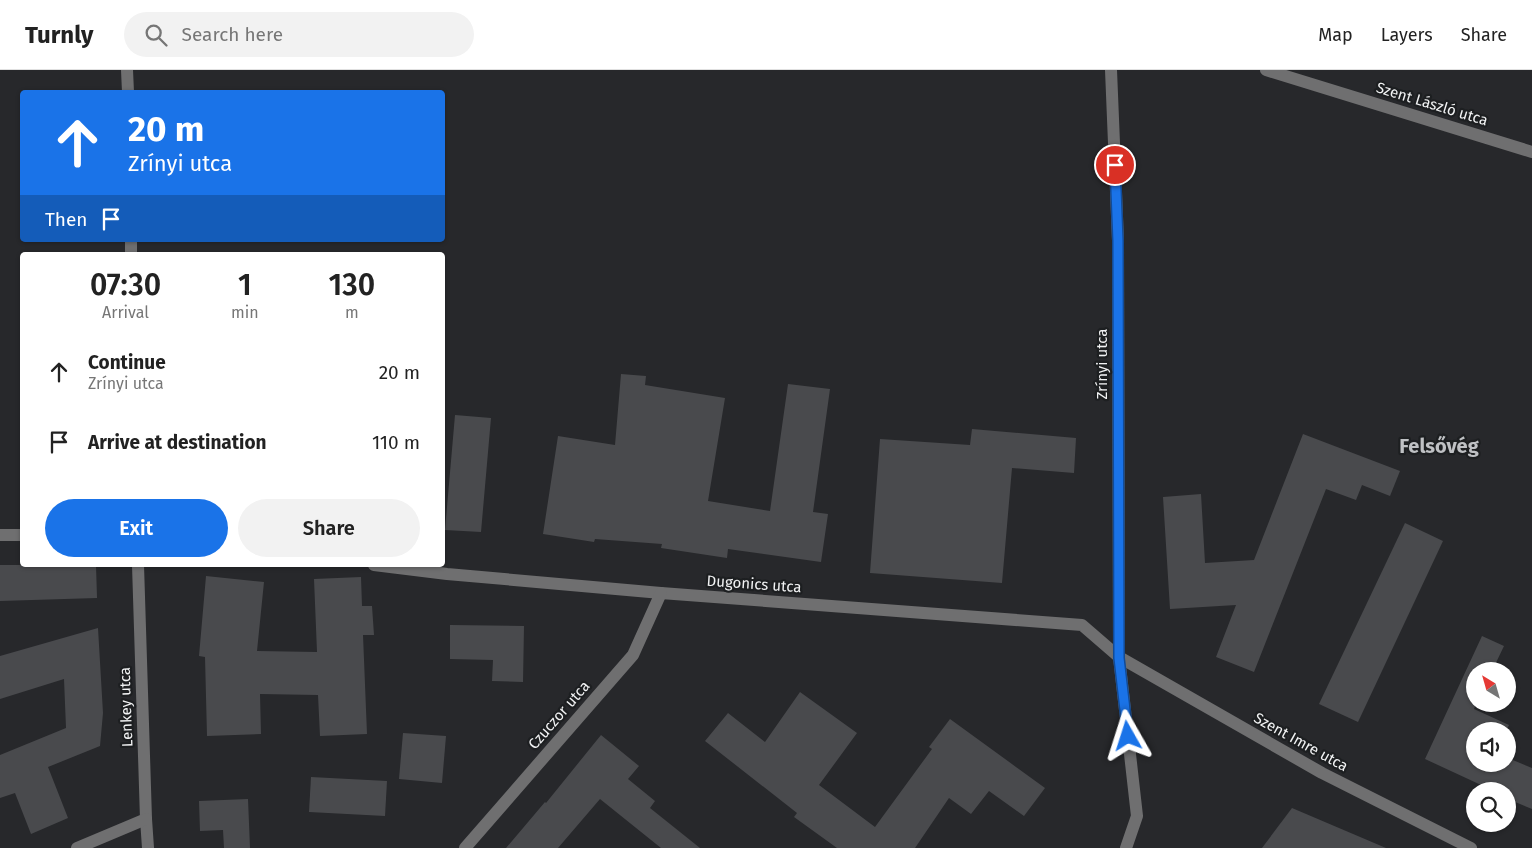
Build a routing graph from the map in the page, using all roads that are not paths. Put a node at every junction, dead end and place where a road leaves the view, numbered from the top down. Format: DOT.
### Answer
graph roads {
  1 [pos="128,70"];
  2 [pos="1111,70"];
  3 [pos="1266,70"];
  4 [pos="128,90"];
  5 [pos="1532,152"];
  6 [pos="0,535"];
  7 [pos="20,535"];
  8 [pos="138,567"];
  9 [pos="390,567"];
  10 [pos="661,593"];
  11 [pos="1119,658"];
  12 [pos="146,819"];
  13 [pos="77,848"];
  14 [pos="148,848"];
  15 [pos="465,848"];
  16 [pos="1126,848"];
  17 [pos="1471,848"];
  1 -- 4 [label="street"];
  2 -- 11 [label="street, Zrínyi utca"];
  3 -- 5 [label="street, Szent László utca"];
  6 -- 7 [label="street"];
  8 -- 12 [label="street, Lenkey utca"];
  9 -- 10 [label="street, Dugonics utca"];
  10 -- 11 [label="street, Dugonics utca"];
  10 -- 15 [label="street, Czuczor utca"];
  11 -- 16 [label="street, Zrínyi utca"];
  11 -- 17 [label="street, Szent Imre utca"];
  12 -- 13 [label="street"];
  12 -- 14 [label="street, Lenkey utca"];
}
